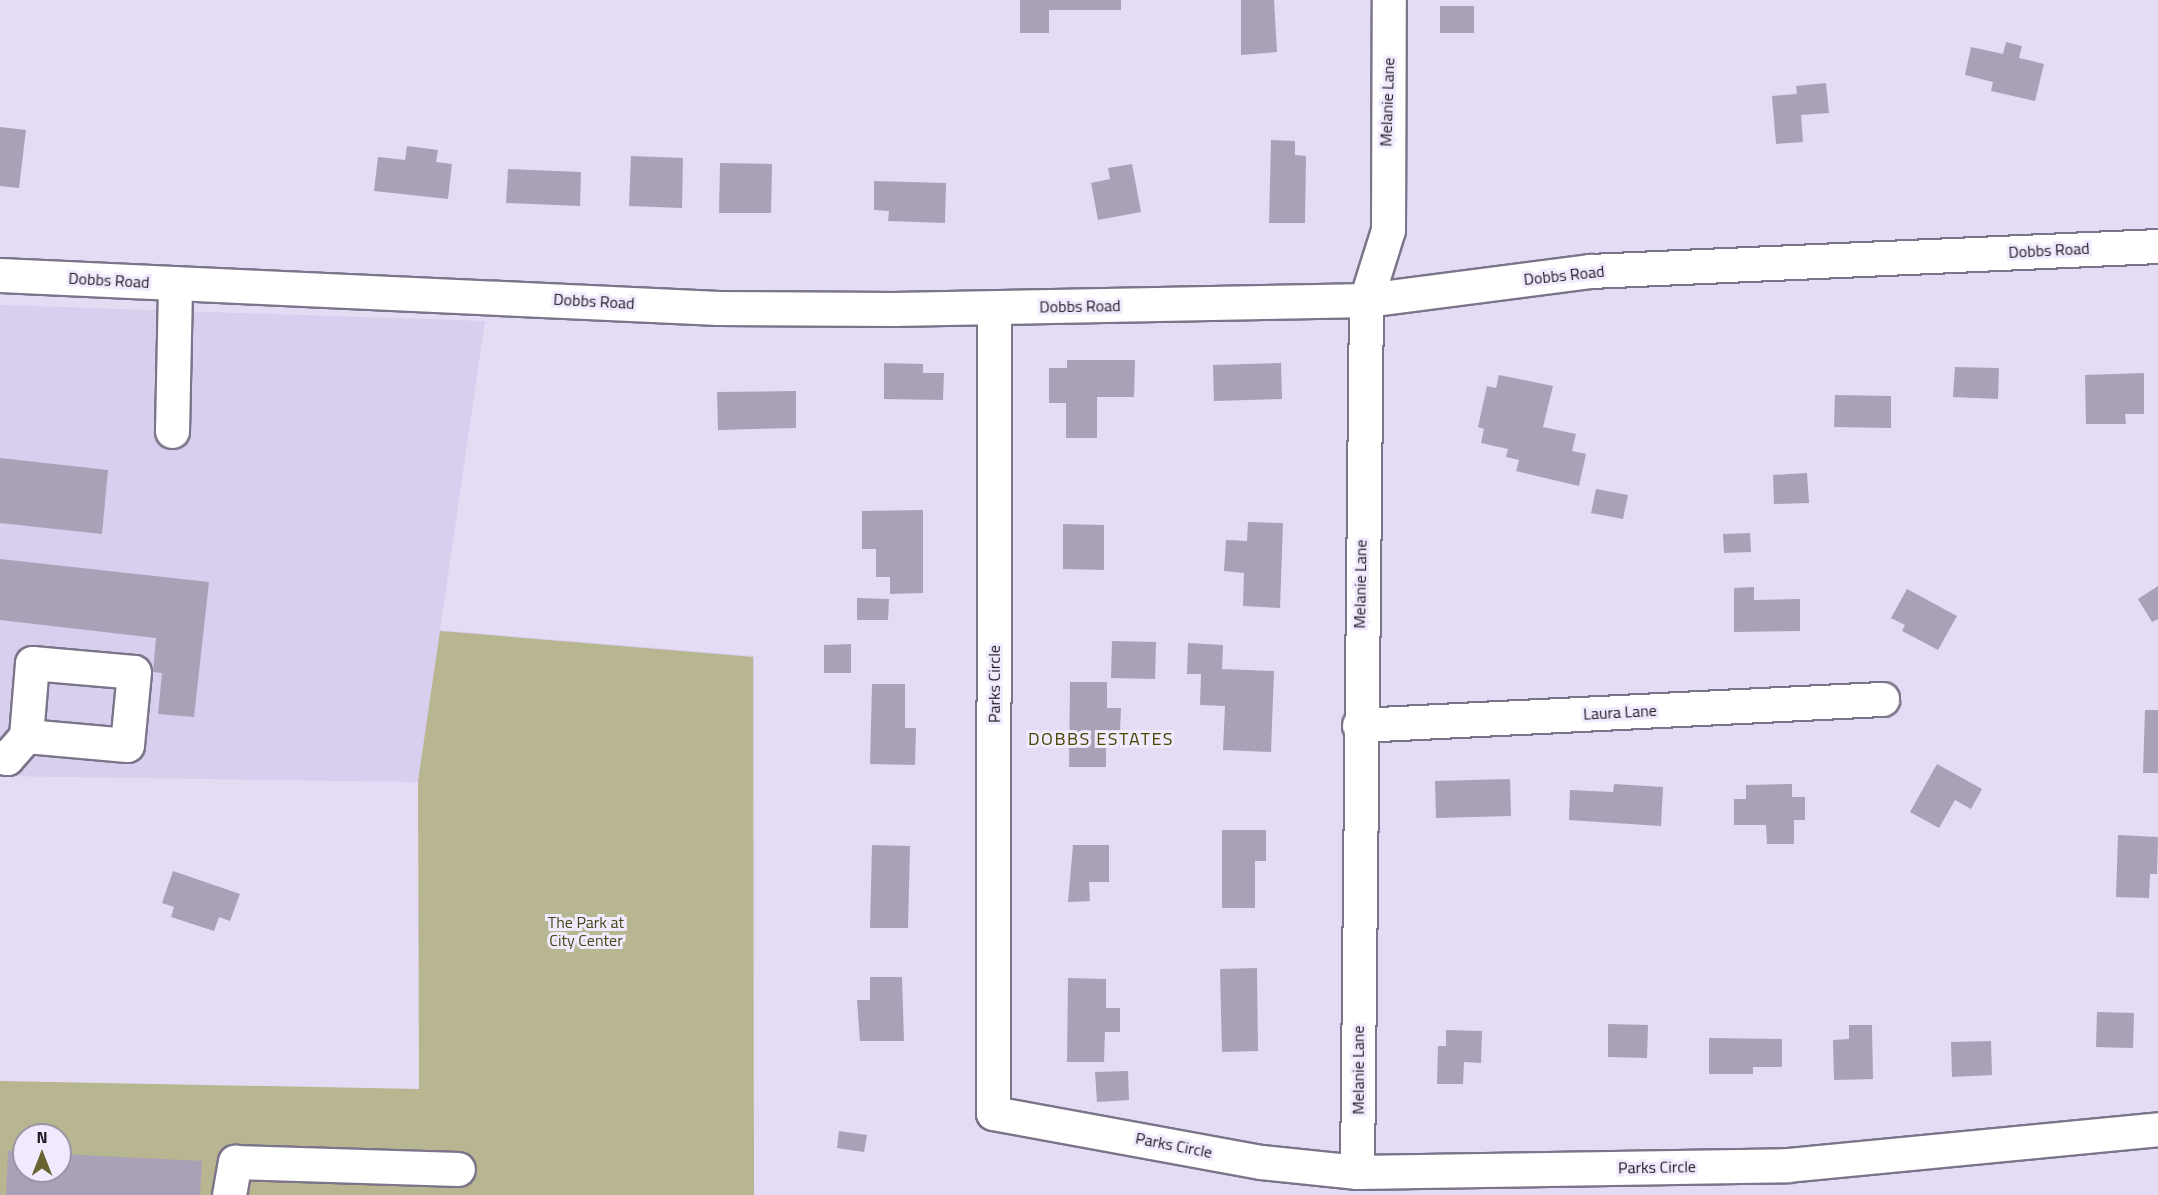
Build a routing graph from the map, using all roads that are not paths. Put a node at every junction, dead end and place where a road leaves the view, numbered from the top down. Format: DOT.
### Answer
graph roads {
  1 [pos="1389,0"];
  2 [pos="2158,246"];
  3 [pos="0,275"];
  4 [pos="175,283"];
  5 [pos="1366,300"];
  6 [pos="994,308"];
  7 [pos="172,431"];
  8 [pos="1882,699"];
  9 [pos="1359,725"];
  10 [pos="26,736"];
  11 [pos="0,757"];
  12 [pos="2158,1129"];
  13 [pos="459,1168"];
  14 [pos="1357,1172"];
  15 [pos="229,1195"];
  1 -- 5 [label="street, Melanie Lane"];
  2 -- 5 [label="street, Dobbs Road"];
  3 -- 4 [label="street, Dobbs Road"];
  4 -- 6 [label="street, Dobbs Road"];
  4 -- 7 [label="street"];
  5 -- 6 [label="street, Dobbs Road"];
  5 -- 9 [label="street, Melanie Lane"];
  6 -- 14 [label="street, Parks Circle"];
  8 -- 9 [label="street, Laura Lane"];
  9 -- 14 [label="street, Melanie Lane"];
  10 -- 11 [label="street"];
  12 -- 14 [label="street, Parks Circle"];
  13 -- 15 [label="street"];
}
